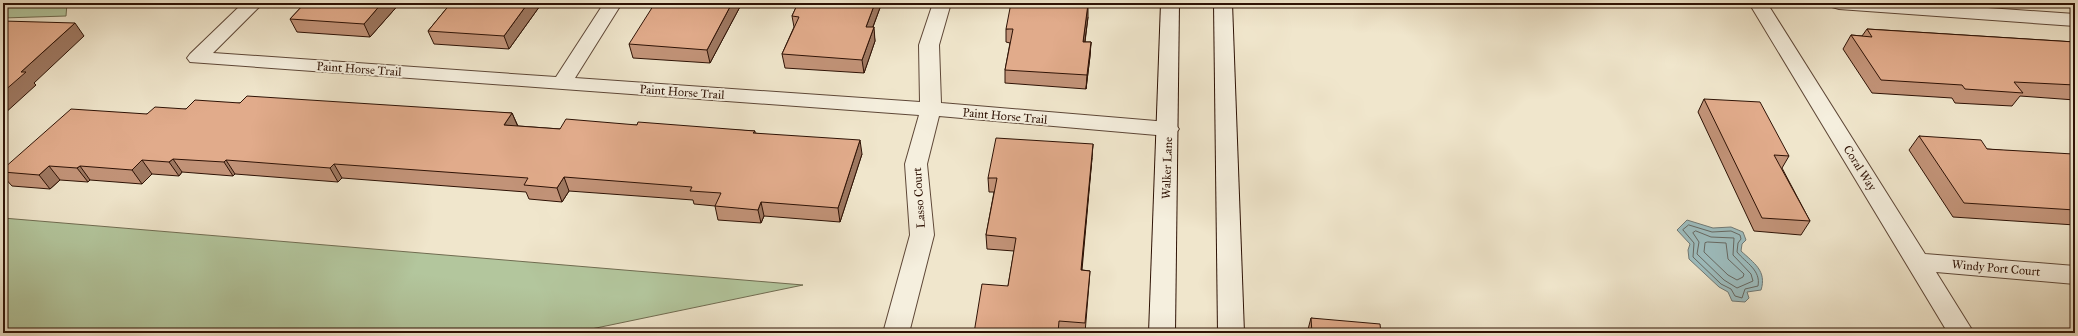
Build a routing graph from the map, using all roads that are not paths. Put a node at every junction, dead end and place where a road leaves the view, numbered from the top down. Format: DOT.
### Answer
graph roads {
  1 [pos="254,3"];
  2 [pos="613,3"];
  3 [pos="942,3"];
  4 [pos="1170,3"];
  5 [pos="1223,3"];
  6 [pos="1758,3"];
  7 [pos="1839,3"];
  8 [pos="2075,20"];
  9 [pos="562,83"];
  10 [pos="931,109"];
  11 [pos="1168,129"];
  12 [pos="1917,262"];
  13 [pos="2075,275"];
  14 [pos="896,333"];
  15 [pos="1162,333"];
  16 [pos="1231,333"];
  17 [pos="1961,333"];
  1 -- 9 [label="street, Paint Horse Trail"];
  2 -- 9 [label="street"];
  3 -- 10 [label="street, Lasso Court"];
  4 -- 11 [label="street, Walker Lane"];
  5 -- 16 [label="street"];
  6 -- 12 [label="street, Coral Way"];
  7 -- 8 [label="street"];
  9 -- 10 [label="street, Paint Horse Trail"];
  10 -- 11 [label="street, Paint Horse Trail"];
  10 -- 14 [label="street, Lasso Court"];
  11 -- 15 [label="street, Walker Lane"];
  12 -- 13 [label="street, Windy Port Court"];
  12 -- 17 [label="street, Coral Way"];
}
